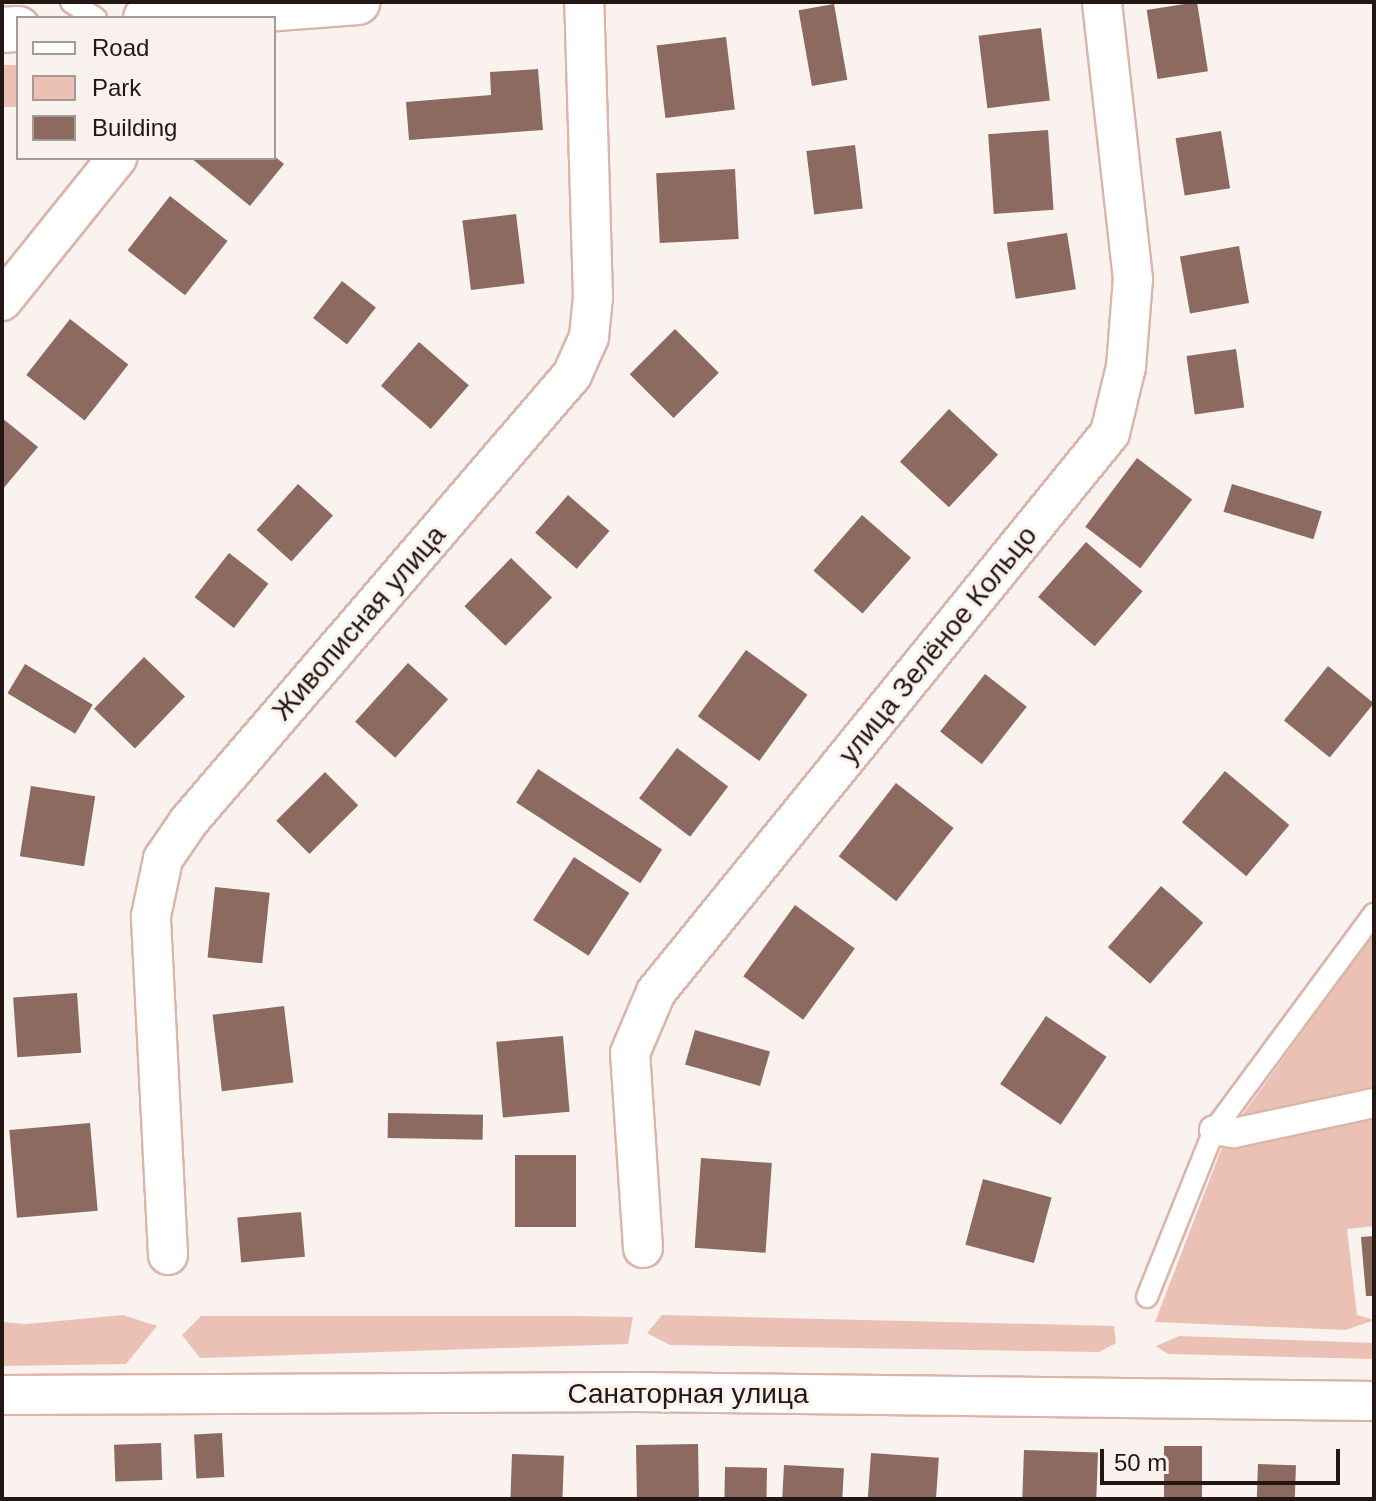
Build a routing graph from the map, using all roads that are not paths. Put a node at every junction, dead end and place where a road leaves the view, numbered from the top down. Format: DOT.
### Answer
graph roads {
  1 [pos="71,2"];
  2 [pos="357,2"];
  3 [pos="584,2"];
  4 [pos="1102,2"];
  5 [pos="233,15"];
  6 [pos="93,16"];
  7 [pos="204,16"];
  8 [pos="115,160"];
  9 [pos="2,301"];
  10 [pos="1374,914"];
  11 [pos="1374,1103"];
  12 [pos="1214,1130"];
  13 [pos="643,1248"];
  14 [pos="168,1255"];
  15 [pos="1147,1297"];
  16 [pos="2,1395"];
  17 [pos="1374,1401"];
  1 -- 6 [label="lane"];
  2 -- 5 [label="street"];
  3 -- 14 [label="street, Живописная улица"];
  4 -- 13 [label="street, улица Зелёное Кольцо"];
  5 -- 7 [label="street"];
  8 -- 9 [label="street"];
  10 -- 12 [label="lane"];
  11 -- 12 [label="street"];
  12 -- 15 [label="lane"];
  16 -- 17 [label="street, Санаторная улица"];
}
